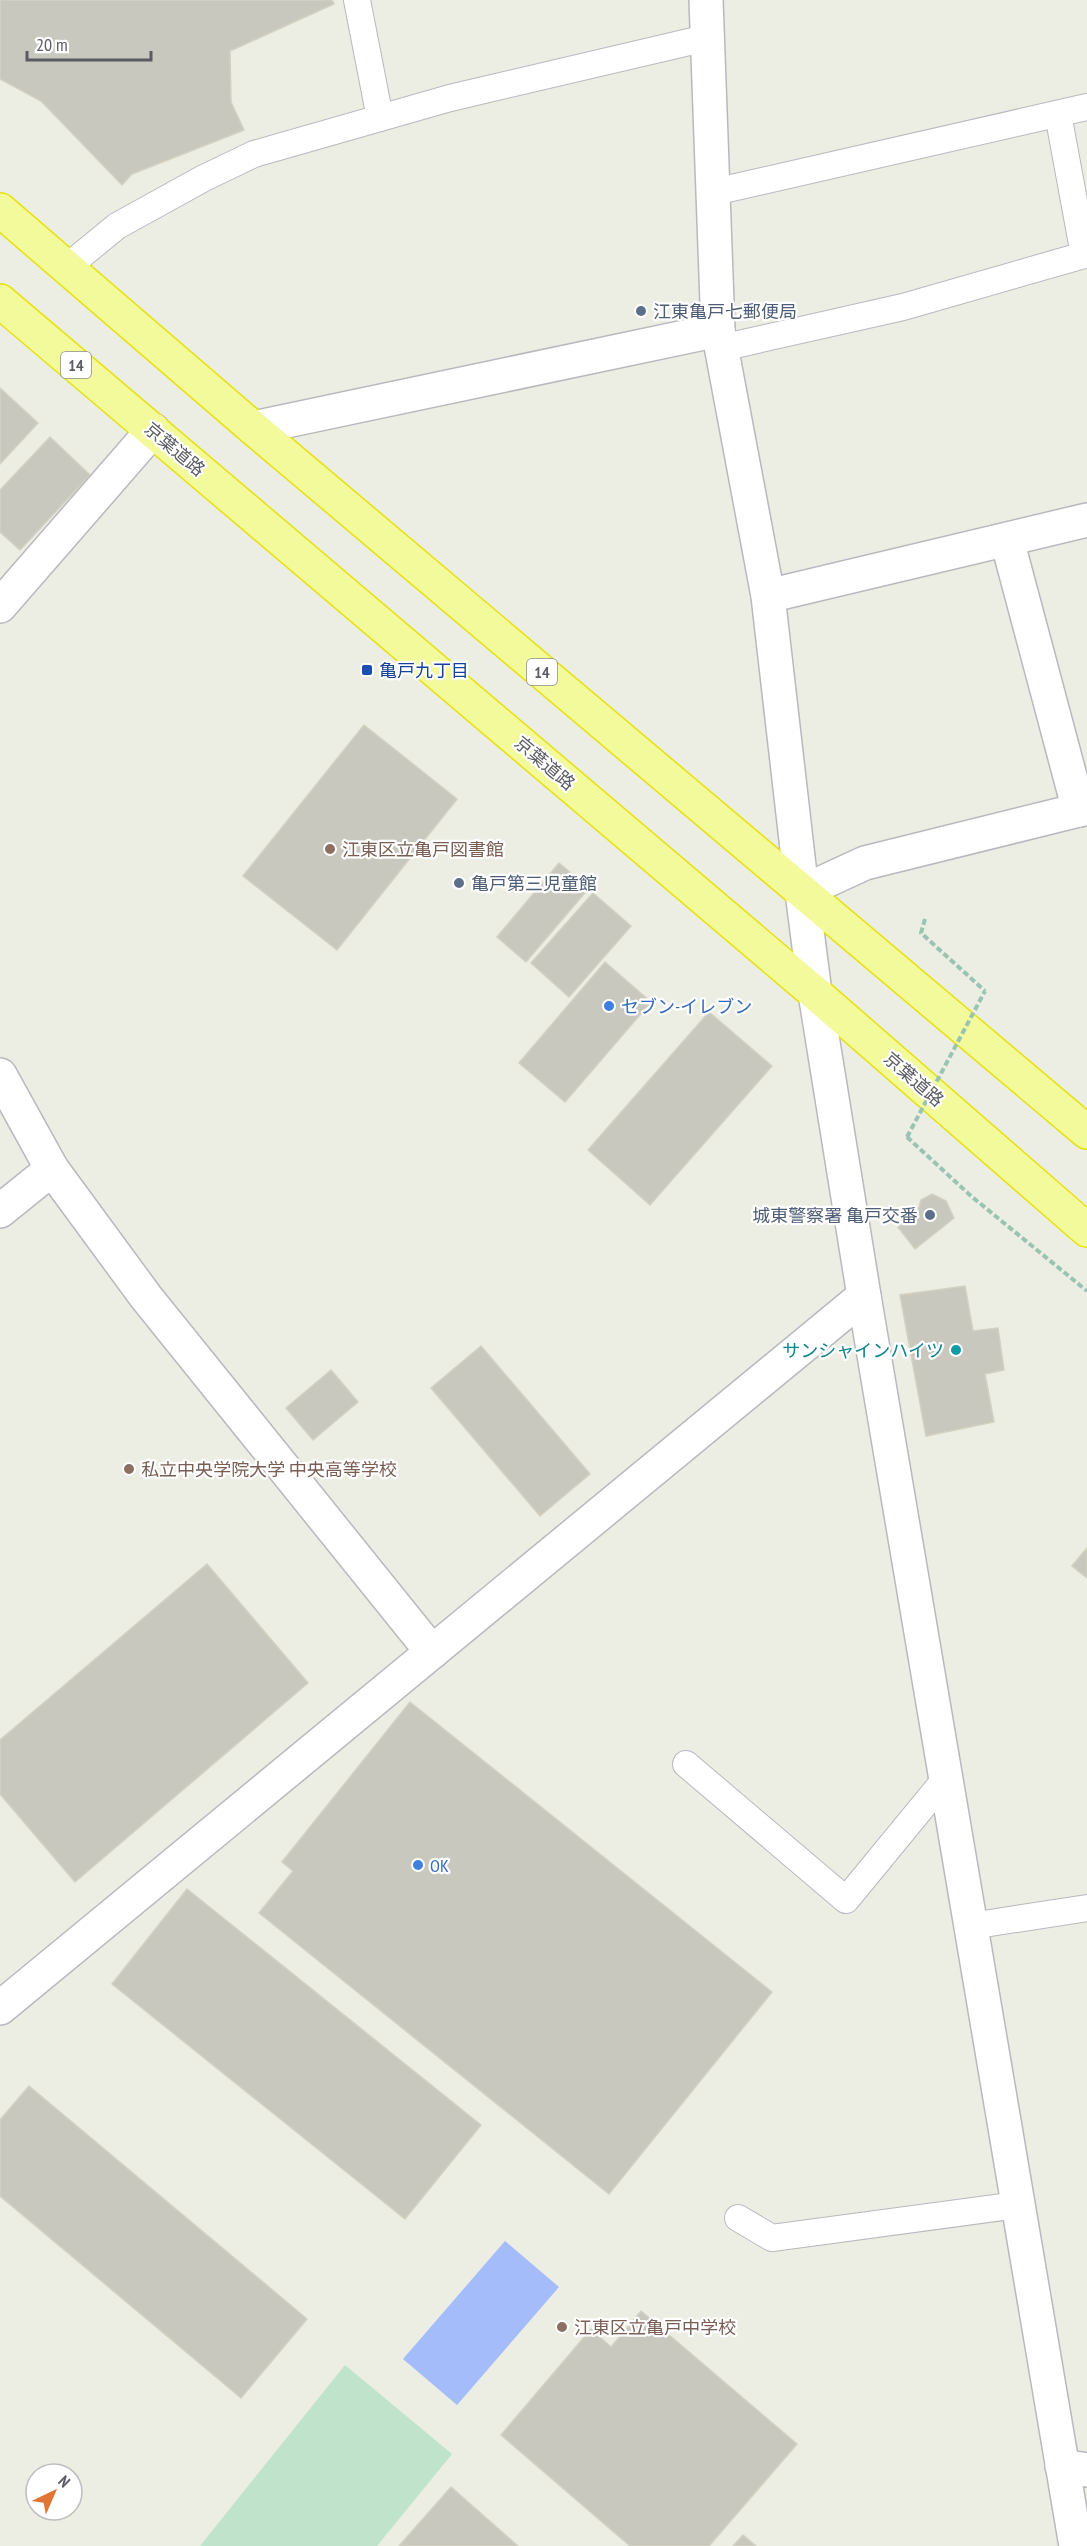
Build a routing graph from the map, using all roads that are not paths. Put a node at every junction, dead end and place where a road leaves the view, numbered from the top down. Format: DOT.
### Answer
graph roads {
  1 [pos="357,0"];
  2 [pos="706,0"];
  3 [pos="706,38"];
  4 [pos="1087,107"];
  5 [pos="1058,114"];
  6 [pos="380,118"];
  7 [pos="714,192"];
  8 [pos="0,210"];
  9 [pos="67,267"];
  10 [pos="0,300"];
  11 [pos="719,339"];
  12 [pos="253,428"];
  13 [pos="153,430"];
  14 [pos="1087,520"];
  15 [pos="1007,540"];
  16 [pos="768,596"];
  17 [pos="0,606"];
  18 [pos="1083,809"];
  19 [pos="802,892"];
  20 [pos="815,993"];
  21 [pos="0,1075"];
  22 [pos="1087,1132"];
  23 [pos="52,1169"];
  24 [pos="0,1211"];
  25 [pos="1087,1230"];
  26 [pos="864,1296"];
  27 [pos="432,1652"];
  28 [pos="686,1764"];
  29 [pos="946,1777"];
  30 [pos="1087,1908"];
  31 [pos="971,1926"];
  32 [pos="0,2008"];
  33 [pos="1018,2205"];
  34 [pos="738,2218"];
  35 [pos="1074,2468"];
  36 [pos="1076,2546"];
  1 -- 6 [label="lane"];
  2 -- 3 [label="street"];
  3 -- 6 [label="lane"];
  3 -- 7 [label="street"];
  4 -- 5 [label="lane"];
  5 -- 7 [label="lane"];
  5 -- 11 [label="lane"];
  6 -- 9 [label="lane"];
  7 -- 11 [label="street"];
  8 -- 9 [label="highway, 14"];
  9 -- 12 [label="highway, 14"];
  10 -- 13 [label="highway, 京葉道路 / 14"];
  11 -- 12 [label="street"];
  11 -- 16 [label="street"];
  12 -- 19 [label="highway, 14"];
  13 -- 17 [label="street"];
  13 -- 20 [label="highway, 京葉道路 / 14"];
  14 -- 15 [label="street"];
  15 -- 16 [label="street"];
  15 -- 18 [label="street"];
  16 -- 19 [label="street"];
  18 -- 19 [label="street"];
  19 -- 20 [label="street"];
  19 -- 22 [label="highway, 14"];
  20 -- 25 [label="highway, 京葉道路 / 14"];
  20 -- 26 [label="street"];
  21 -- 23 [label="street"];
  23 -- 24 [label="street"];
  23 -- 27 [label="street"];
  26 -- 27 [label="street"];
  26 -- 29 [label="street"];
  27 -- 32 [label="street"];
  28 -- 29 [label="lane"];
  29 -- 31 [label="street"];
  30 -- 31 [label="lane"];
  31 -- 33 [label="street"];
  33 -- 34 [label="lane"];
  33 -- 35 [label="street"];
  35 -- 36 [label="street"];
}
